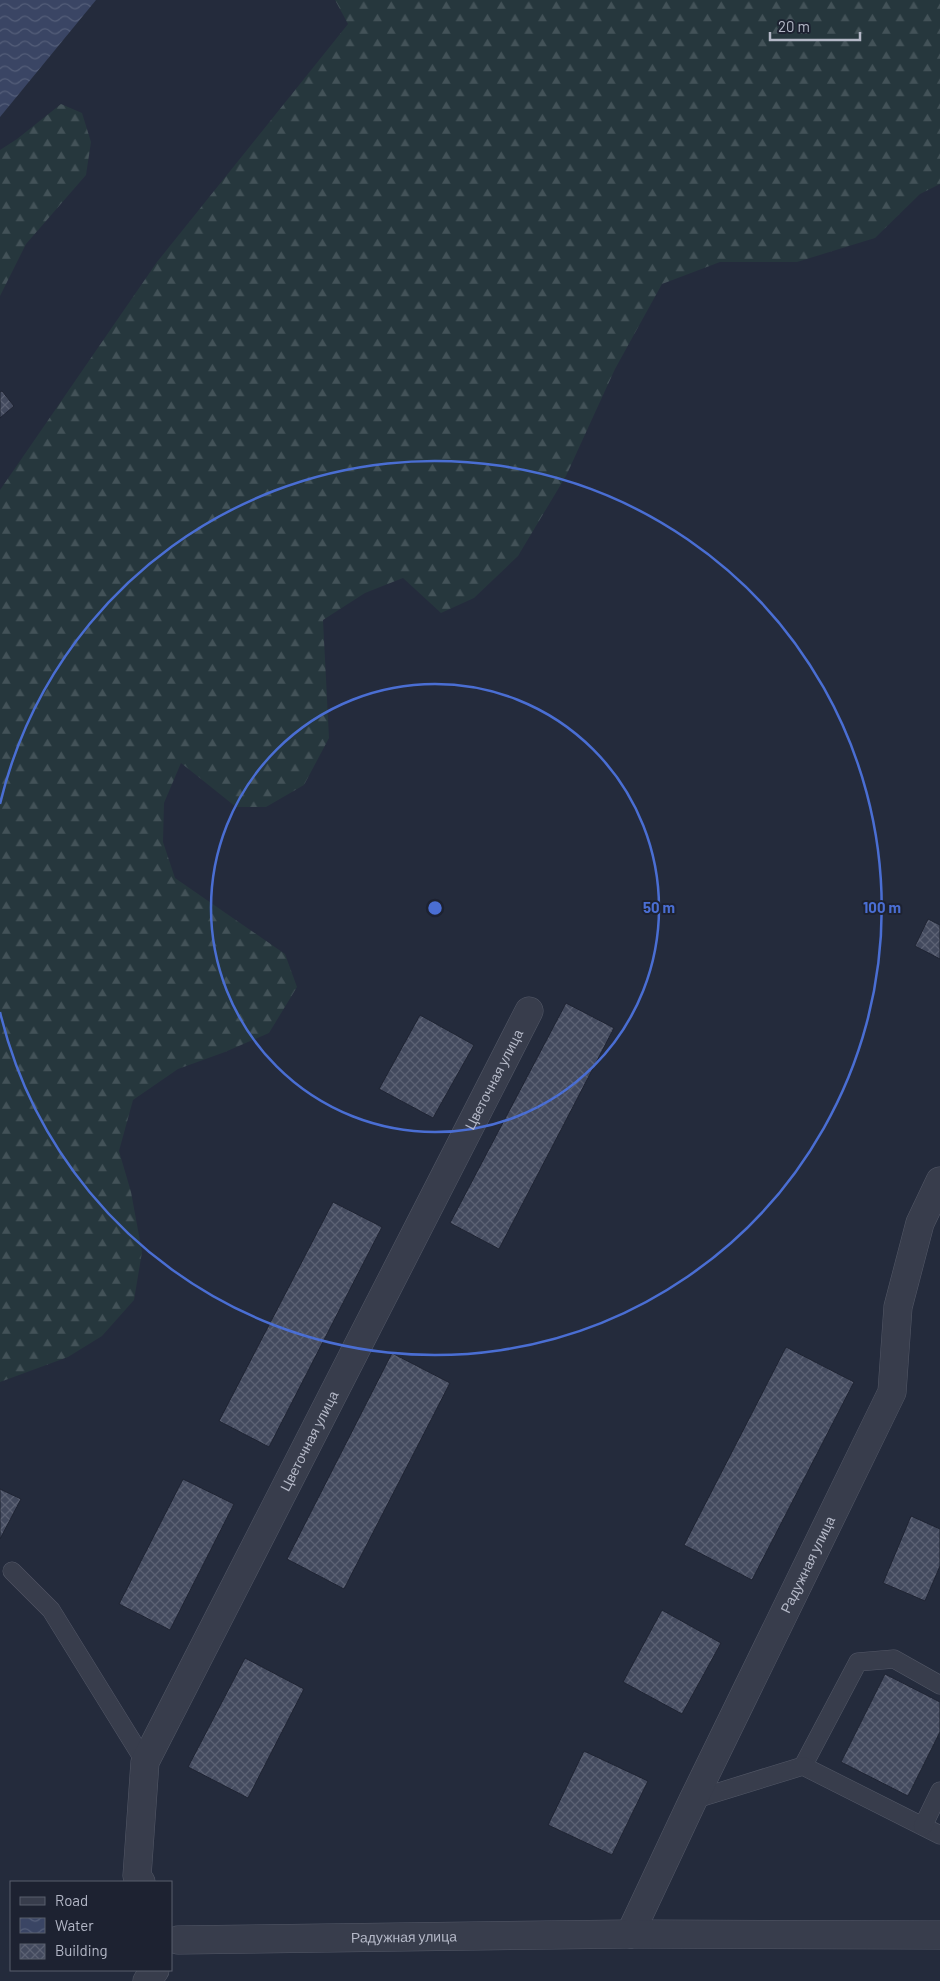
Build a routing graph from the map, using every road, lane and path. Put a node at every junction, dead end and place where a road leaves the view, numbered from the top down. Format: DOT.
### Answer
graph roads {
  1 [pos="529,1011"];
  2 [pos="940,1181"];
  3 [pos="12,1571"];
  4 [pos="940,1685"];
  5 [pos="145,1762"];
  6 [pos="803,1766"];
  7 [pos="940,1790"];
  8 [pos="693,1800"];
  9 [pos="923,1826"];
  10 [pos="940,1835"];
  11 [pos="140,1881"];
  12 [pos="630,1934"];
  13 [pos="940,1934"];
  14 [pos="174,1939"];
  1 -- 5 [label="street, Цветочная улица"];
  2 -- 8 [label="street, Радужная улица"];
  3 -- 5 [label="lane"];
  4 -- 6 [label="lane"];
  5 -- 11 [label="street, Цветочная улица"];
  6 -- 8 [label="lane"];
  6 -- 9 [label="lane"];
  7 -- 9 [label="lane"];
  8 -- 12 [label="street, Радужная улица"];
  9 -- 10 [label="lane"];
  12 -- 13 [label="street, Радужная улица"];
  12 -- 14 [label="street, Радужная улица"];
}
